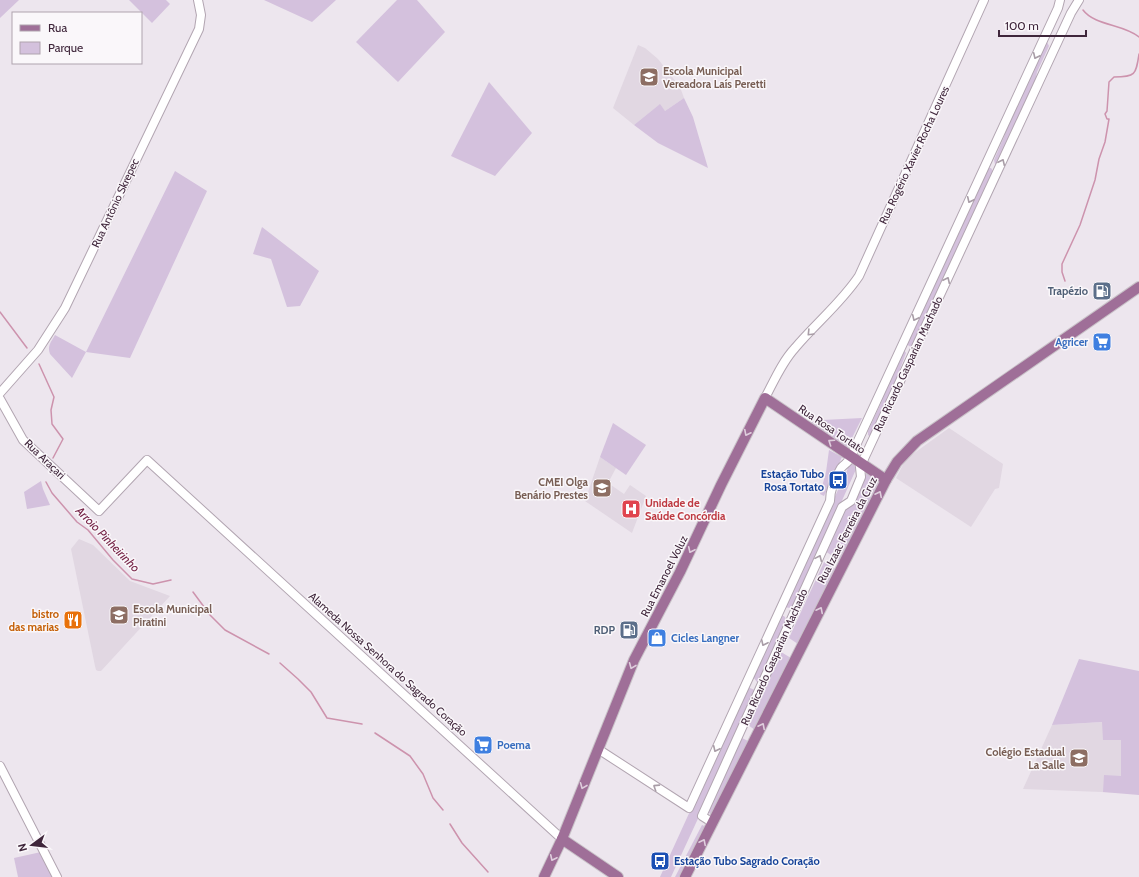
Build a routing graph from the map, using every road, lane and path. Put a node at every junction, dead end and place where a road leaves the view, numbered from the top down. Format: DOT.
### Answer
graph roads {
  1 [pos="198,0"];
  2 [pos="984,0"];
  3 [pos="1060,0"];
  4 [pos="1079,0"];
  5 [pos="1139,287"];
  6 [pos="837,305"];
  7 [pos="0,393"];
  8 [pos="765,398"];
  9 [pos="0,399"];
  10 [pos="861,435"];
  11 [pos="872,442"];
  12 [pos="851,456"];
  13 [pos="147,460"];
  14 [pos="862,463"];
  15 [pos="886,480"];
  16 [pos="779,612"];
  17 [pos="791,619"];
  18 [pos="750,675"];
  19 [pos="761,686"];
  20 [pos="598,749"];
  21 [pos="0,766"];
  22 [pos="713,823"];
  23 [pos="562,839"];
  24 [pos="57,877"];
  25 [pos="544,877"];
  26 [pos="618,877"];
  27 [pos="685,877"];
  1 -- 7 [label="street, Rua Antônio Skrepec"];
  2 -- 6 [label="street, Rua Rogério Xavier Rocha Loures"];
  3 -- 10 [label="street, Rua Ricardo Gasparian Machado, one-way"];
  11 -- 4 [label="street, Rua Ricardo Gasparian Machado, one-way"];
  5 -- 15 [label="main road, Rua Izaac Ferreira da Cruz"];
  6 -- 8 [label="street, Rua Emanoel Voluz, one-way"];
  12 -- 8 [label="main road, Rua Rosa Tortato, one-way"];
  8 -- 20 [label="main road, Rua Emanoel Voluz, one-way"];
  9 -- 13 [label="street, Rua Araçari"];
  10 -- 11 [label="street"];
  10 -- 12 [label="street, Rua Ricardo Gasparian Machado"];
  11 -- 14 [label="street, Rua Ricardo Gasparian Machado"];
  12 -- 14 [label="main road, Rua Rosa Tortato"];
  12 -- 16 [label="street, Rua Ricardo Gasparian Machado"];
  13 -- 23 [label="street, Alameda Nossa Senhora do Sagrado Coração"];
  14 -- 15 [label="main road, Rua Rosa Tortato"];
  17 -- 14 [label="street, Rua Ricardo Gasparian Machado, one-way"];
  22 -- 15 [label="main road, Rua Izaac Ferreira da Cruz, one-way"];
  16 -- 17 [label="street"];
  16 -- 18 [label="street, Rua Ricardo Gasparian Machado, one-way"];
  17 -- 19 [label="street, Rua Ricardo Gasparian Machado"];
  18 -- 19 [label="street"];
  18 -- 20 [label="street, Rua Ricardo Gasparian Machado, one-way"];
  19 -- 22 [label="street, Rua Ricardo Gasparian Machado"];
  20 -- 23 [label="main road, Rua Emanoel Voluz, one-way"];
  21 -- 24 [label="street"];
  27 -- 22 [label="main road, Rua Izaac Ferreira da Cruz, one-way"];
  23 -- 25 [label="main road, Rua Emanoel Voluz, one-way"];
  23 -- 26 [label="main road, Alameda Nossa Senhora do Sagrado Coração"];
}
